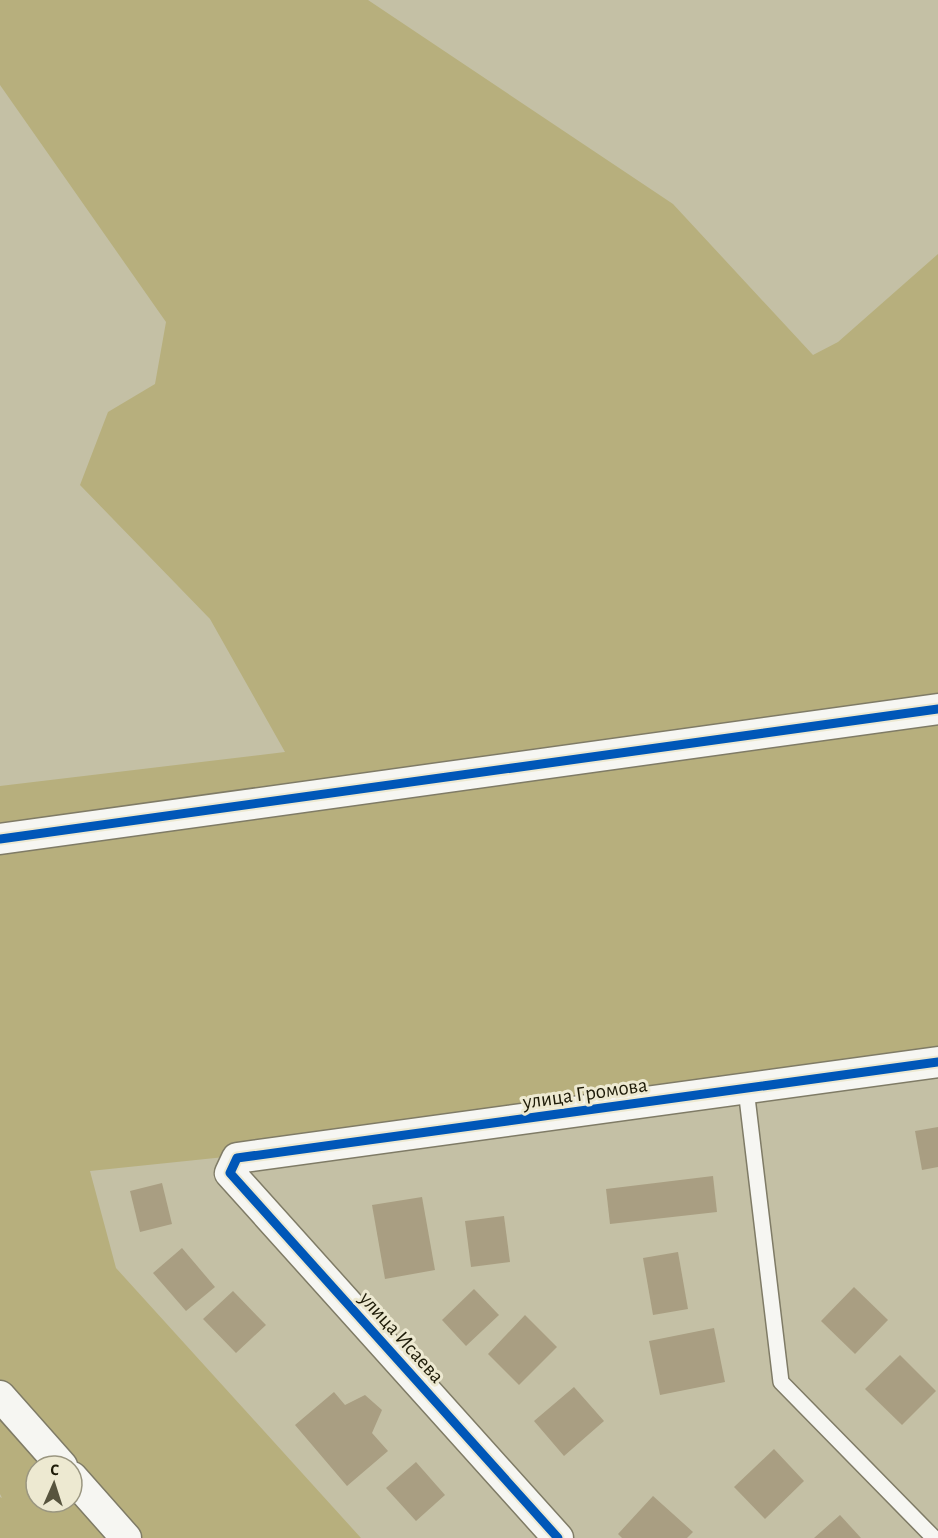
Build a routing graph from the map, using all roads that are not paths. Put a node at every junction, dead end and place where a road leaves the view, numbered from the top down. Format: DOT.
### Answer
graph roads {
  1 [pos="938,709"];
  2 [pos="0,839"];
  3 [pos="938,1062"];
  4 [pos="746,1089"];
  5 [pos="237,1158"];
  6 [pos="0,1396"];
  7 [pos="51,1454"];
  8 [pos="84,1491"];
  9 [pos="126,1538"];
  10 [pos="558,1538"];
  11 [pos="933,1538"];
  1 -- 2 [label="street"];
  3 -- 4 [label="street, улица Громова"];
  4 -- 5 [label="street, улица Громова"];
  4 -- 11 [label="lane"];
  5 -- 10 [label="street, улица Исаева"];
  6 -- 7 [label="street"];
  8 -- 9 [label="street"];
}
